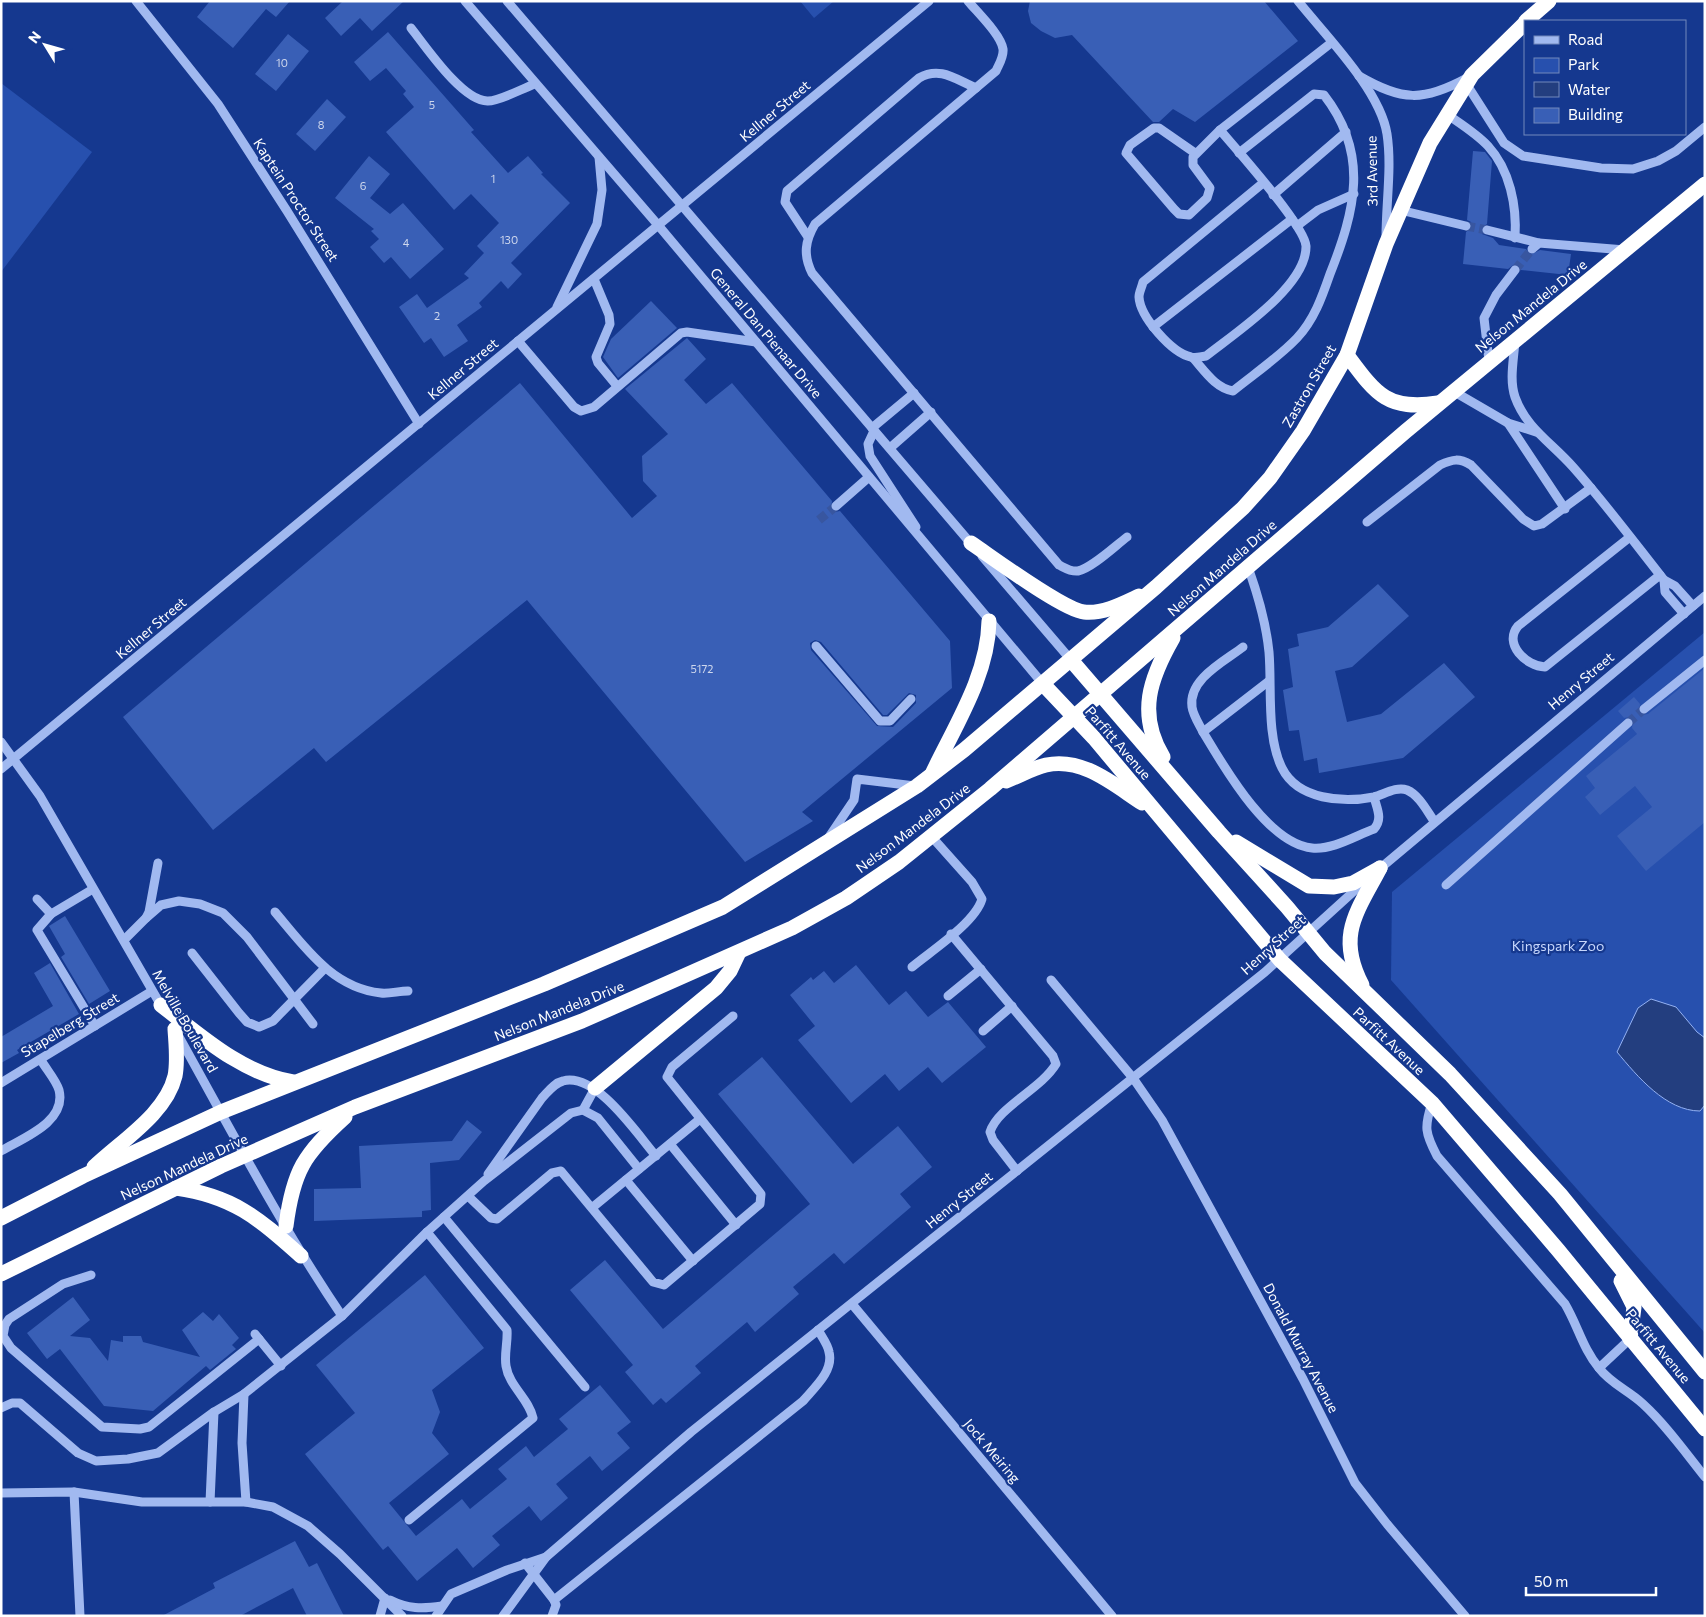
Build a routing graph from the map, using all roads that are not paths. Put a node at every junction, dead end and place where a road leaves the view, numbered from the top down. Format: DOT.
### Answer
graph roads {
  1 [pos="136,1"];
  2 [pos="465,1"];
  3 [pos="507,1"];
  4 [pos="929,1"];
  5 [pos="968,1"];
  6 [pos="1298,1"];
  7 [pos="1549,1"];
  8 [pos="1528,20"];
  9 [pos="1524,24"];
  10 [pos="411,28"];
  11 [pos="1332,43"];
  12 [pos="1359,75"];
  13 [pos="1470,80"];
  14 [pos="535,84"];
  15 [pos="976,88"];
  16 [pos="1448,114"];
  17 [pos="1705,127"];
  18 [pos="1220,130"];
  19 [pos="1346,132"];
  20 [pos="1195,153"];
  21 [pos="1239,153"];
  22 [pos="599,158"];
  23 [pos="1263,183"];
  24 [pos="1705,184"];
  25 [pos="1354,194"];
  26 [pos="1272,195"];
  27 [pos="682,206"];
  28 [pos="1400,210"];
  29 [pos="1294,223"];
  30 [pos="658,226"];
  31 [pos="1466,226"];
  32 [pos="1486,230"];
  33 [pos="808,237"];
  34 [pos="1514,238"];
  35 [pos="1539,243"];
  36 [pos="1386,244"];
  37 [pos="1532,250"];
  38 [pos="1625,250"];
  39 [pos="1515,270"];
  40 [pos="594,279"];
  41 [pos="555,311"];
  42 [pos="1152,327"];
  43 [pos="1515,340"];
  44 [pos="518,341"];
  45 [pos="756,342"];
  46 [pos="1348,355"];
  47 [pos="1192,358"];
  48 [pos="1489,361"];
  49 [pos="617,386"];
  50 [pos="1453,391"];
  51 [pos="914,392"];
  52 [pos="1440,403"];
  53 [pos="931,412"];
  54 [pos="1508,422"];
  55 [pos="418,424"];
  56 [pos="873,429"];
  57 [pos="1536,432"];
  58 [pos="890,448"];
  59 [pos="869,477"];
  60 [pos="1592,488"];
  61 [pos="836,506"];
  62 [pos="1565,509"];
  63 [pos="1367,522"];
  64 [pos="1127,537"];
  65 [pos="1630,537"];
  66 [pos="971,543"];
  67 [pos="927,547"];
  68 [pos="1248,567"];
  69 [pos="1662,577"];
  70 [pos="1156,588"];
  71 [pos="1705,596"];
  72 [pos="1693,606"];
  73 [pos="1684,614"];
  74 [pos="989,621"];
  75 [pos="1180,627"];
  76 [pos="816,646"];
  77 [pos="1243,647"];
  78 [pos="1071,660"];
  79 [pos="1705,660"];
  80 [pos="1269,681"];
  81 [pos="1043,684"];
  82 [pos="1101,694"];
  83 [pos="911,699"];
  84 [pos="1644,709"];
  85 [pos="1074,717"];
  86 [pos="1628,723"];
  87 [pos="1203,732"];
  88 [pos="1,742"];
  89 [pos="15,759"];
  90 [pos="1,769"];
  91 [pos="931,776"];
  92 [pos="1177,782"];
  93 [pos="917,786"];
  94 [pos="990,789"];
  95 [pos="1374,797"];
  96 [pos="1154,811"];
  97 [pos="1434,821"];
  98 [pos="1219,832"];
  99 [pos="932,836"];
  100 [pos="822,848"];
  101 [pos="158,863"];
  102 [pos="1380,868"];
  103 [pos="1446,885"];
  104 [pos="94,889"];
  105 [pos="37,899"];
  106 [pos="275,912"];
  107 [pos="51,914"];
  108 [pos="146,918"];
  109 [pos="1308,932"];
  110 [pos="951,934"];
  111 [pos="124,940"];
  112 [pos="738,952"];
  113 [pos="192,953"];
  114 [pos="1280,960"];
  115 [pos="912,967"];
  116 [pos="324,969"];
  117 [pos="981,970"];
  118 [pos="1051,980"];
  119 [pos="152,991"];
  120 [pos="408,991"];
  121 [pos="948,996"];
  122 [pos="1369,997"];
  123 [pos="294,1000"];
  124 [pos="161,1005"];
  125 [pos="1012,1006"];
  126 [pos="733,1016"];
  127 [pos="313,1024"];
  128 [pos="96,1026"];
  129 [pos="175,1030"];
  130 [pos="983,1031"];
  131 [pos="40,1060"];
  132 [pos="1133,1078"];
  133 [pos="293,1082"];
  134 [pos="1,1083"];
  135 [pos="595,1088"];
  136 [pos="1432,1103"];
  137 [pos="355,1107"];
  138 [pos="583,1110"];
  139 [pos="221,1112"];
  140 [pos="700,1119"];
  141 [pos="670,1144"];
  142 [pos="1,1151"];
  143 [pos="244,1156"];
  144 [pos="656,1156"];
  145 [pos="639,1169"];
  146 [pos="1017,1171"];
  147 [pos="84,1176"];
  148 [pos="626,1180"];
  149 [pos="484,1181"];
  150 [pos="176,1188"];
  151 [pos="1560,1194"];
  152 [pos="468,1196"];
  153 [pos="593,1207"];
  154 [pos="444,1217"];
  155 [pos="1,1218"];
  156 [pos="736,1225"];
  157 [pos="286,1226"];
  158 [pos="427,1232"];
  159 [pos="302,1256"];
  160 [pos="693,1261"];
  161 [pos="1,1274"];
  162 [pos="91,1275"];
  163 [pos="852,1304"];
  164 [pos="342,1316"];
  165 [pos="818,1330"];
  166 [pos="1630,1339"];
  167 [pos="281,1366"];
  168 [pos="1599,1368"];
  169 [pos="1705,1372"];
  170 [pos="584,1387"];
  171 [pos="244,1394"];
  172 [pos="1,1408"];
  173 [pos="214,1412"];
  174 [pos="1705,1429"];
  175 [pos="1705,1477"];
  176 [pos="74,1492"];
  177 [pos="1,1493"];
  178 [pos="210,1502"];
  179 [pos="246,1502"];
  180 [pos="409,1520"];
  181 [pos="546,1557"];
  182 [pos="525,1563"];
  183 [pos="534,1574"];
  184 [pos="385,1598"];
  185 [pos="554,1600"];
  186 [pos="442,1606"];
  187 [pos="80,1616"];
  188 [pos="380,1616"];
  189 [pos="402,1616"];
  190 [pos="436,1616"];
  191 [pos="503,1616"];
  192 [pos="552,1616"];
  193 [pos="1112,1616"];
  194 [pos="1465,1616"];
  1 -- 55 [label="street, Kaptein Proctor Street"];
  2 -- 14 [label="street, General Dan Pienaar Drive"];
  3 -- 27 [label="street, General Dan Pienaar Drive"];
  4 -- 27 [label="street, Kellner Street"];
  5 -- 15 [label="street"];
  6 -- 11 [label="street, 3rd Avenue"];
  7 -- 8 [label="highway, Zastron Street"];
  9 -- 13 [label="highway, Zastron Street"];
  10 -- 14 [label="street"];
  11 -- 12 [label="street, 3rd Avenue"];
  11 -- 18 [label="street"];
  12 -- 13 [label="street, 3rd Avenue"];
  12 -- 36 [label="street, 3rd Avenue"];
  13 -- 16 [label="highway, Zastron Street"];
  13 -- 17 [label="street"];
  14 -- 22 [label="street, General Dan Pienaar Drive"];
  15 -- 33 [label="street"];
  15 -- 33 [label="street"];
  16 -- 28 [label="highway, Zastron Street"];
  16 -- 34 [label="street"];
  18 -- 20 [label="street"];
  18 -- 21 [label="street"];
  19 -- 21 [label="street"];
  19 -- 25 [label="street"];
  19 -- 26 [label="street"];
  20 -- 20 [label="street"];
  21 -- 23 [label="street"];
  22 -- 30 [label="street, General Dan Pienaar Drive"];
  22 -- 41 [label="street"];
  23 -- 26 [label="street"];
  23 -- 42 [label="street"];
  24 -- 38 [label="highway, Nelson Mandela Drive"];
  25 -- 29 [label="street"];
  25 -- 47 [label="street"];
  26 -- 29 [label="street"];
  27 -- 30 [label="street, Kellner Street"];
  27 -- 56 [label="street, General Dan Pienaar Drive"];
  28 -- 31 [label="street"];
  28 -- 36 [label="highway, Zastron Street"];
  29 -- 42 [label="street"];
  29 -- 47 [label="street"];
  30 -- 40 [label="street, Kellner Street"];
  30 -- 45 [label="street, General Dan Pienaar Drive"];
  32 -- 34 [label="street"];
  33 -- 51 [label="street"];
  34 -- 35 [label="street"];
  35 -- 37 [label="street"];
  35 -- 38 [label="street"];
  36 -- 46 [label="highway, Zastron Street"];
  38 -- 43 [label="highway, Nelson Mandela Drive"];
  39 -- 48 [label="street"];
  40 -- 41 [label="street, Kellner Street"];
  40 -- 49 [label="street"];
  41 -- 44 [label="street, Kellner Street"];
  42 -- 47 [label="street"];
  43 -- 48 [label="highway, Nelson Mandela Drive"];
  43 -- 57 [label="street"];
  44 -- 49 [label="street"];
  44 -- 55 [label="street, Kellner Street"];
  45 -- 49 [label="street"];
  45 -- 59 [label="street, General Dan Pienaar Drive"];
  46 -- 52 [label="highway"];
  46 -- 70 [label="highway, Zastron Street"];
  48 -- 50 [label="highway, Nelson Mandela Drive"];
  50 -- 52 [label="highway, Nelson Mandela Drive"];
  50 -- 54 [label="street"];
  51 -- 53 [label="street"];
  51 -- 56 [label="street"];
  52 -- 68 [label="highway, Nelson Mandela Drive"];
  53 -- 58 [label="street"];
  53 -- 64 [label="street"];
  54 -- 57 [label="street"];
  54 -- 62 [label="street"];
  55 -- 89 [label="street, Kellner Street"];
  56 -- 58 [label="street, General Dan Pienaar Drive"];
  56 -- 67 [label="street"];
  57 -- 60 [label="street"];
  58 -- 66 [label="street, General Dan Pienaar Drive"];
  59 -- 61 [label="street"];
  59 -- 67 [label="street, General Dan Pienaar Drive"];
  60 -- 62 [label="street"];
  60 -- 65 [label="street"];
  62 -- 63 [label="street"];
  65 -- 69 [label="street"];
  65 -- 69 [label="street"];
  66 -- 70 [label="highway"];
  66 -- 78 [label="street, General Dan Pienaar Drive"];
  67 -- 74 [label="street, General Dan Pienaar Drive"];
  68 -- 75 [label="highway, Nelson Mandela Drive"];
  68 -- 80 [label="street"];
  69 -- 72 [label="street"];
  69 -- 73 [label="street"];
  70 -- 78 [label="highway, Zastron Street"];
  71 -- 72 [label="street, Henry Street"];
  72 -- 73 [label="street, Henry Street"];
  73 -- 97 [label="street, Henry Street"];
  74 -- 81 [label="street, General Dan Pienaar Drive"];
  74 -- 91 [label="highway"];
  75 -- 82 [label="highway, Nelson Mandela Drive"];
  75 -- 92 [label="highway"];
  76 -- 83 [label="street"];
  77 -- 87 [label="street"];
  78 -- 81 [label="highway"];
  78 -- 82 [label="highway, Parfitt Avenue"];
  79 -- 84 [label="street"];
  80 -- 87 [label="street"];
  80 -- 95 [label="street"];
  81 -- 85 [label="highway, Parfitt Avenue"];
  81 -- 91 [label="highway"];
  82 -- 85 [label="highway, Nelson Mandela Drive"];
  82 -- 92 [label="highway, Parfitt Avenue"];
  85 -- 94 [label="highway, Nelson Mandela Drive"];
  85 -- 96 [label="highway, Parfitt Avenue"];
  86 -- 103 [label="street"];
  87 -- 95 [label="street"];
  88 -- 89 [label="street, Melville Boulevard"];
  89 -- 90 [label="street, Kellner Street"];
  89 -- 104 [label="street, Melville Boulevard"];
  91 -- 93 [label="highway"];
  92 -- 98 [label="highway, Parfitt Avenue"];
  93 -- 100 [label="highway"];
  93 -- 100 [label="street"];
  94 -- 96 [label="highway"];
  94 -- 99 [label="highway, Nelson Mandela Drive"];
  95 -- 97 [label="street"];
  96 -- 114 [label="highway, Parfitt Avenue"];
  97 -- 102 [label="street, Henry Street"];
  98 -- 102 [label="highway"];
  98 -- 109 [label="highway, Parfitt Avenue"];
  99 -- 110 [label="street"];
  99 -- 112 [label="highway, Nelson Mandela Drive"];
  100 -- 133 [label="highway"];
  101 -- 108 [label="street"];
  102 -- 109 [label="street, Henry Street"];
  102 -- 122 [label="highway"];
  104 -- 107 [label="street"];
  104 -- 111 [label="street, Melville Boulevard"];
  105 -- 107 [label="street"];
  106 -- 116 [label="street"];
  107 -- 128 [label="street"];
  108 -- 111 [label="street"];
  108 -- 123 [label="street"];
  109 -- 114 [label="street, Henry Street"];
  109 -- 122 [label="highway, Parfitt Avenue"];
  110 -- 115 [label="street"];
  110 -- 117 [label="street"];
  111 -- 119 [label="street, Melville Boulevard"];
  112 -- 135 [label="highway"];
  112 -- 137 [label="highway, Nelson Mandela Drive"];
  113 -- 123 [label="street"];
  114 -- 132 [label="street, Henry Street"];
  114 -- 136 [label="highway, Parfitt Avenue"];
  116 -- 120 [label="street"];
  116 -- 123 [label="street"];
  117 -- 121 [label="street"];
  117 -- 125 [label="street"];
  118 -- 132 [label="street, Donald Murray Avenue"];
  119 -- 124 [label="street, Melville Boulevard"];
  119 -- 128 [label="street, Stapelberg Street"];
  122 -- 151 [label="highway, Parfitt Avenue"];
  123 -- 127 [label="street"];
  124 -- 129 [label="street, Melville Boulevard"];
  124 -- 133 [label="highway"];
  125 -- 130 [label="street"];
  125 -- 146 [label="street"];
  126 -- 140 [label="street"];
  128 -- 131 [label="street, Stapelberg Street"];
  129 -- 139 [label="street, Melville Boulevard"];
  129 -- 147 [label="highway"];
  131 -- 134 [label="street, Stapelberg Street"];
  131 -- 142 [label="street"];
  132 -- 146 [label="street, Henry Street"];
  132 -- 194 [label="street, Donald Murray Avenue"];
  133 -- 139 [label="highway"];
  135 -- 138 [label="street"];
  135 -- 144 [label="street"];
  135 -- 149 [label="street"];
  136 -- 166 [label="highway, Parfitt Avenue"];
  136 -- 168 [label="street"];
  137 -- 143 [label="highway, Nelson Mandela Drive"];
  137 -- 157 [label="highway"];
  138 -- 145 [label="street"];
  138 -- 149 [label="street"];
  139 -- 143 [label="street, Melville Boulevard"];
  139 -- 147 [label="highway"];
  140 -- 141 [label="street"];
  140 -- 156 [label="street"];
  141 -- 144 [label="street"];
  141 -- 156 [label="street"];
  143 -- 150 [label="highway, Nelson Mandela Drive"];
  143 -- 157 [label="street, Melville Boulevard"];
  144 -- 145 [label="street"];
  145 -- 148 [label="street"];
  146 -- 163 [label="street, Henry Street"];
  147 -- 155 [label="highway"];
  148 -- 153 [label="street"];
  148 -- 160 [label="street"];
  149 -- 152 [label="street"];
  150 -- 159 [label="highway"];
  150 -- 161 [label="highway, Nelson Mandela Drive"];
  151 -- 166 [label="highway"];
  151 -- 169 [label="highway, Parfitt Avenue"];
  152 -- 153 [label="street"];
  152 -- 154 [label="street"];
  153 -- 160 [label="street"];
  154 -- 158 [label="street"];
  154 -- 170 [label="street"];
  156 -- 160 [label="street"];
  157 -- 159 [label="street, Melville Boulevard"];
  158 -- 164 [label="street"];
  158 -- 180 [label="street"];
  159 -- 164 [label="street, Melville Boulevard"];
  162 -- 167 [label="street"];
  163 -- 165 [label="street, Henry Street"];
  163 -- 193 [label="street, Jock Meiring"];
  164 -- 167 [label="street"];
  165 -- 181 [label="street, Henry Street"];
  165 -- 185 [label="street"];
  166 -- 168 [label="street"];
  166 -- 174 [label="highway, Parfitt Avenue"];
  167 -- 171 [label="street"];
  168 -- 175 [label="street"];
  171 -- 173 [label="street"];
  171 -- 179 [label="street"];
  172 -- 173 [label="street"];
  173 -- 178 [label="street"];
  176 -- 177 [label="street"];
  176 -- 178 [label="street"];
  176 -- 187 [label="street"];
  178 -- 179 [label="street"];
  179 -- 184 [label="street"];
  181 -- 182 [label="street"];
  181 -- 183 [label="street"];
  182 -- 183 [label="street"];
  182 -- 186 [label="street"];
  183 -- 185 [label="street"];
  183 -- 191 [label="street"];
  184 -- 186 [label="street"];
  184 -- 188 [label="street"];
  184 -- 189 [label="street"];
  185 -- 192 [label="street"];
  186 -- 190 [label="street"];
}
